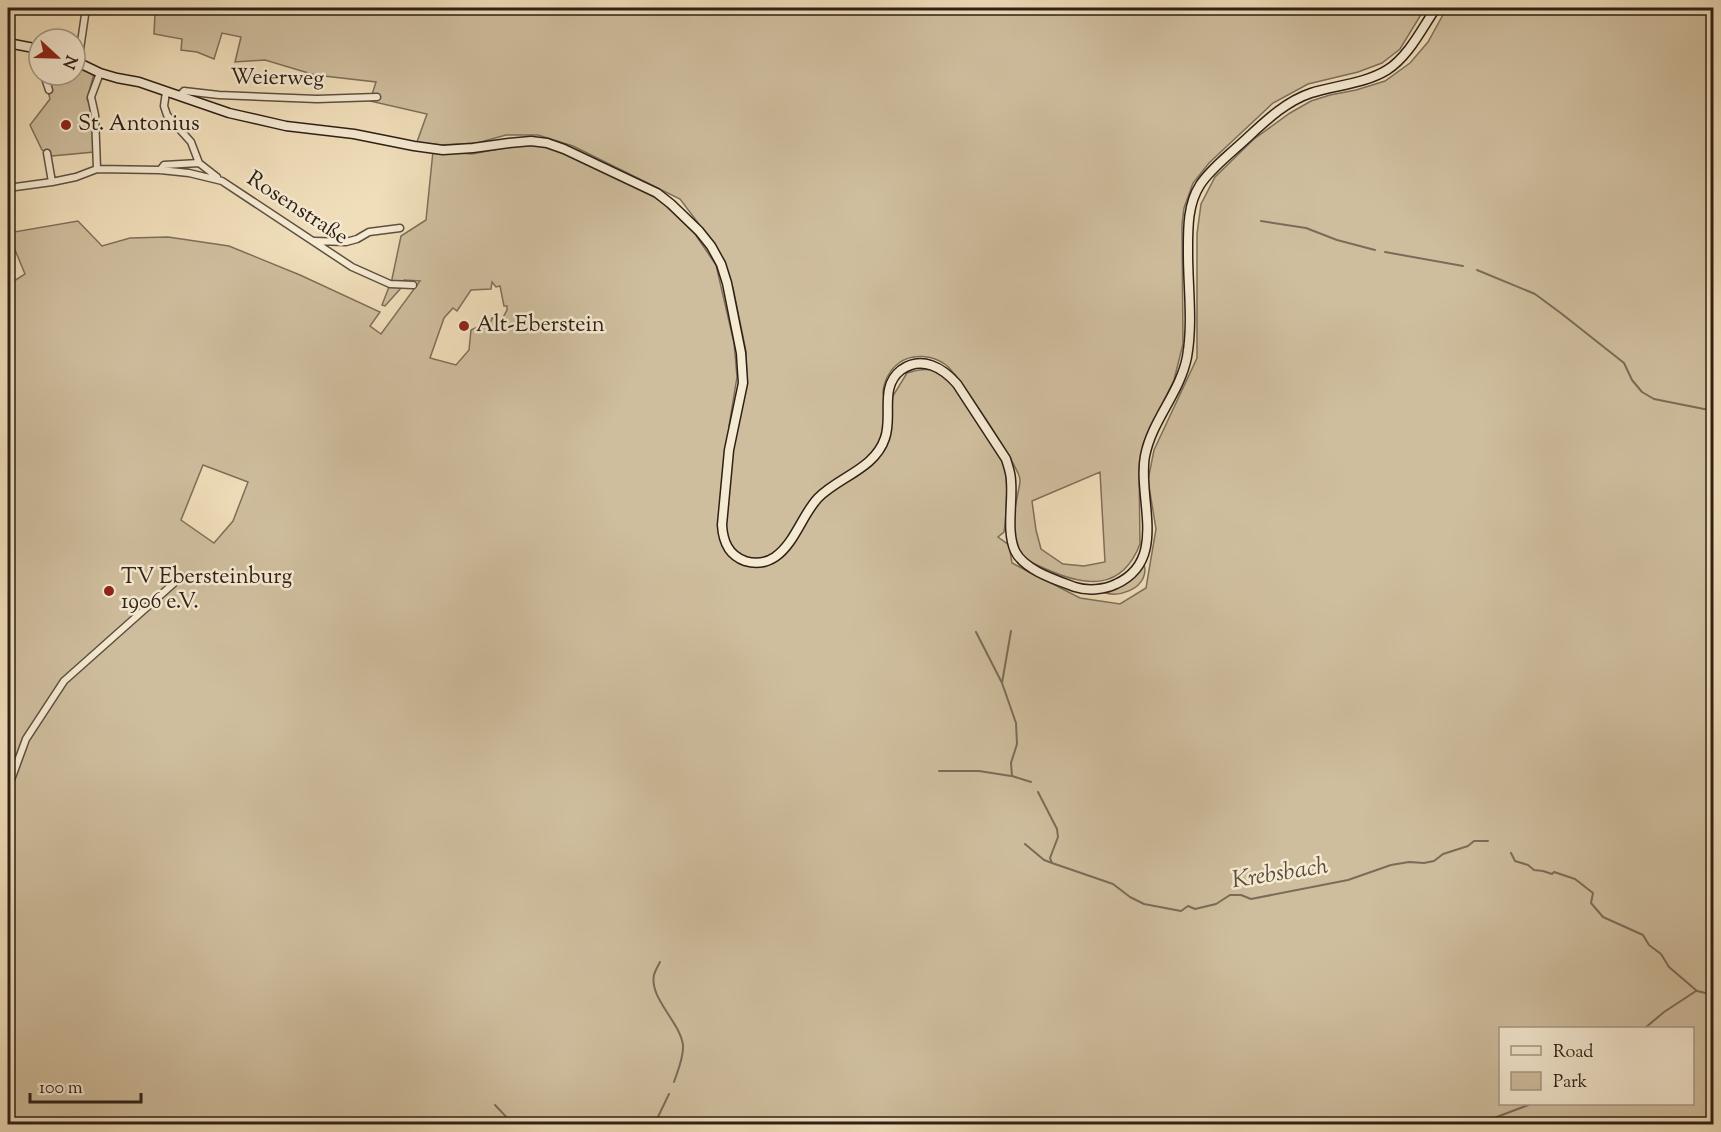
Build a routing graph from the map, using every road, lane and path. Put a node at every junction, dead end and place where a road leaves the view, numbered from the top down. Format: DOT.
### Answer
graph roads {
  1 [pos="86,8"];
  2 [pos="1436,8"];
  3 [pos="82,27"];
  4 [pos="8,43"];
  5 [pos="27,47"];
  6 [pos="87,67"];
  7 [pos="100,73"];
  8 [pos="47,87"];
  9 [pos="48,90"];
  10 [pos="166,92"];
  11 [pos="179,96"];
  12 [pos="376,97"];
  13 [pos="46,153"];
  14 [pos="199,163"];
  15 [pos="97,169"];
  16 [pos="160,170"];
  17 [pos="222,181"];
  18 [pos="52,182"];
  19 [pos="8,188"];
  20 [pos="400,228"];
  21 [pos="312,241"];
  22 [pos="413,285"];
  23 [pos="182,576"];
  24 [pos="8,788"];
  1 -- 3 [label="street"];
  2 -- 11 [label="street"];
  4 -- 5 [label="street"];
  6 -- 7 [label="street"];
  7 -- 10 [label="street"];
  7 -- 15 [label="street"];
  8 -- 9 [label="street"];
  10 -- 11 [label="street"];
  10 -- 14 [label="street"];
  11 -- 12 [label="street, Weierweg"];
  13 -- 18 [label="street"];
  14 -- 16 [label="street, Rosenstraße"];
  14 -- 17 [label="street"];
  15 -- 16 [label="street, Rosenstraße"];
  15 -- 18 [label="street, Rosenstraße"];
  16 -- 17 [label="street, Rosenstraße"];
  17 -- 21 [label="street, Rosenstraße"];
  18 -- 19 [label="street, Rosenstraße"];
  20 -- 21 [label="street"];
  21 -- 22 [label="street, Rosenstraße"];
  23 -- 24 [label="street"];
}
